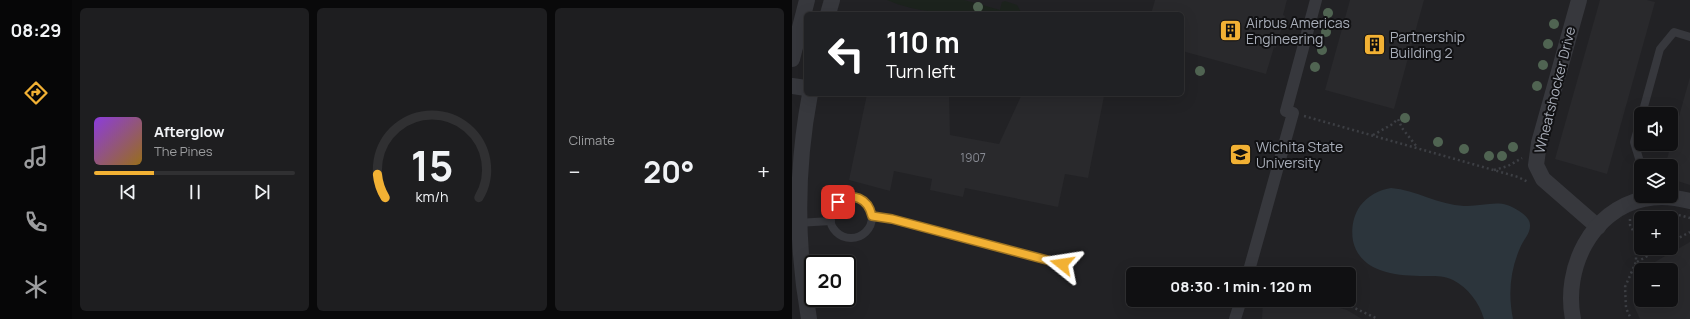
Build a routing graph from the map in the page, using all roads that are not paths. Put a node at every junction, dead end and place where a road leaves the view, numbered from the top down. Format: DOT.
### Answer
graph roads {
  1 [pos="807,0"];
  2 [pos="832,0"];
  3 [pos="1316,0"];
  4 [pos="1579,0"];
  5 [pos="829,12"];
  6 [pos="1690,37"];
  7 [pos="792,60"];
  8 [pos="804,63"];
  9 [pos="792,86"];
  10 [pos="804,88"];
  11 [pos="810,96"];
  12 [pos="1644,107"];
  13 [pos="1678,199"];
  14 [pos="1634,200"];
  15 [pos="1690,201"];
  16 [pos="872,216"];
  17 [pos="831,222"];
  18 [pos="796,223"];
  19 [pos="1598,226"];
  20 [pos="1062,264"];
  21 [pos="1250,267"];
  22 [pos="1239,307"];
  23 [pos="808,319"];
  24 [pos="1236,319"];
  25 [pos="1574,319"];
  1 -- 7 [label="street"];
  2 -- 5 [label="street"];
  3 -- 21 [label="street"];
  4 -- 19 [label="street, Wheatshocker Drive"];
  6 -- 12 [label="lane"];
  7 -- 8 [label="street"];
  9 -- 10 [label="street"];
  11 -- 18 [label="street"];
  13 -- 15 [label="street"];
  14 -- 19 [label="street"];
  16 -- 17 [label="lane"];
  16 -- 17 [label="lane"];
  16 -- 20 [label="lane"];
  17 -- 18 [label="lane"];
  18 -- 23 [label="street"];
  19 -- 25 [label="street"];
  22 -- 24 [label="street"];
}
